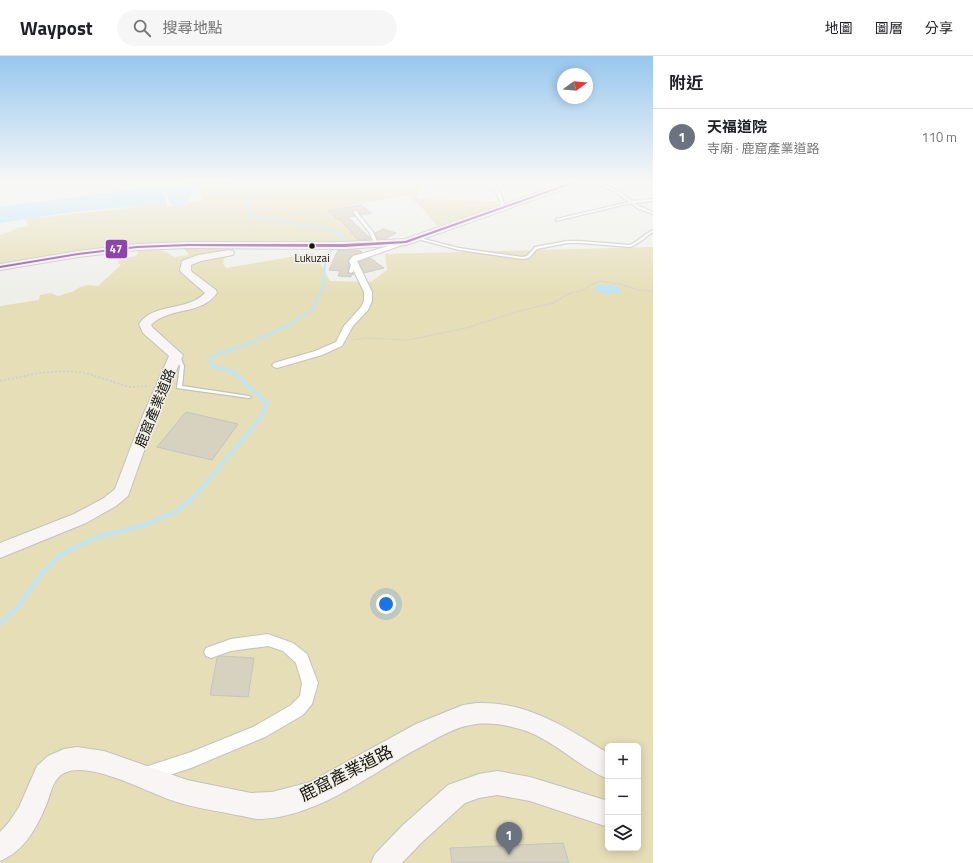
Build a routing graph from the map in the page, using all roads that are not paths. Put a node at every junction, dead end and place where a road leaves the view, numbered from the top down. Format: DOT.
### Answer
graph roads {
  1 [pos="360,219"];
  2 [pos="471,219"];
  3 [pos="563,219"];
  4 [pos="557,220"];
  5 [pos="653,231"];
  6 [pos="416,238"];
  7 [pos="406,242"];
  8 [pos="376,244"];
  9 [pos="310,246"];
  10 [pos="353,260"];
  11 [pos="0,267"];
  12 [pos="351,272"];
  13 [pos="176,355"];
  14 [pos="277,365"];
  15 [pos="249,397"];
  16 [pos="0,551"];
  17 [pos="211,652"];
  18 [pos="605,765"];
  19 [pos="143,776"];
  20 [pos="605,813"];
  21 [pos="0,848"];
  22 [pos="384,863"];
  1 -- 8 [label="lane"];
  2 -- 6 [label="street"];
  3 -- 4 [label="lane"];
  5 -- 6 [label="lane"];
  6 -- 7 [label="street"];
  7 -- 8 [label="street"];
  7 -- 10 [label="street"];
  8 -- 9 [label="street"];
  9 -- 11 [label="street"];
  9 -- 13 [label="street, 鹿窟產業道路"];
  10 -- 12 [label="lane"];
  10 -- 14 [label="street"];
  13 -- 15 [label="lane"];
  13 -- 16 [label="street, 鹿窟產業道路"];
  17 -- 19 [label="street"];
  18 -- 19 [label="street, 鹿窟產業道路"];
  19 -- 21 [label="street, 鹿窟產業道路"];
  20 -- 22 [label="street"];
}
